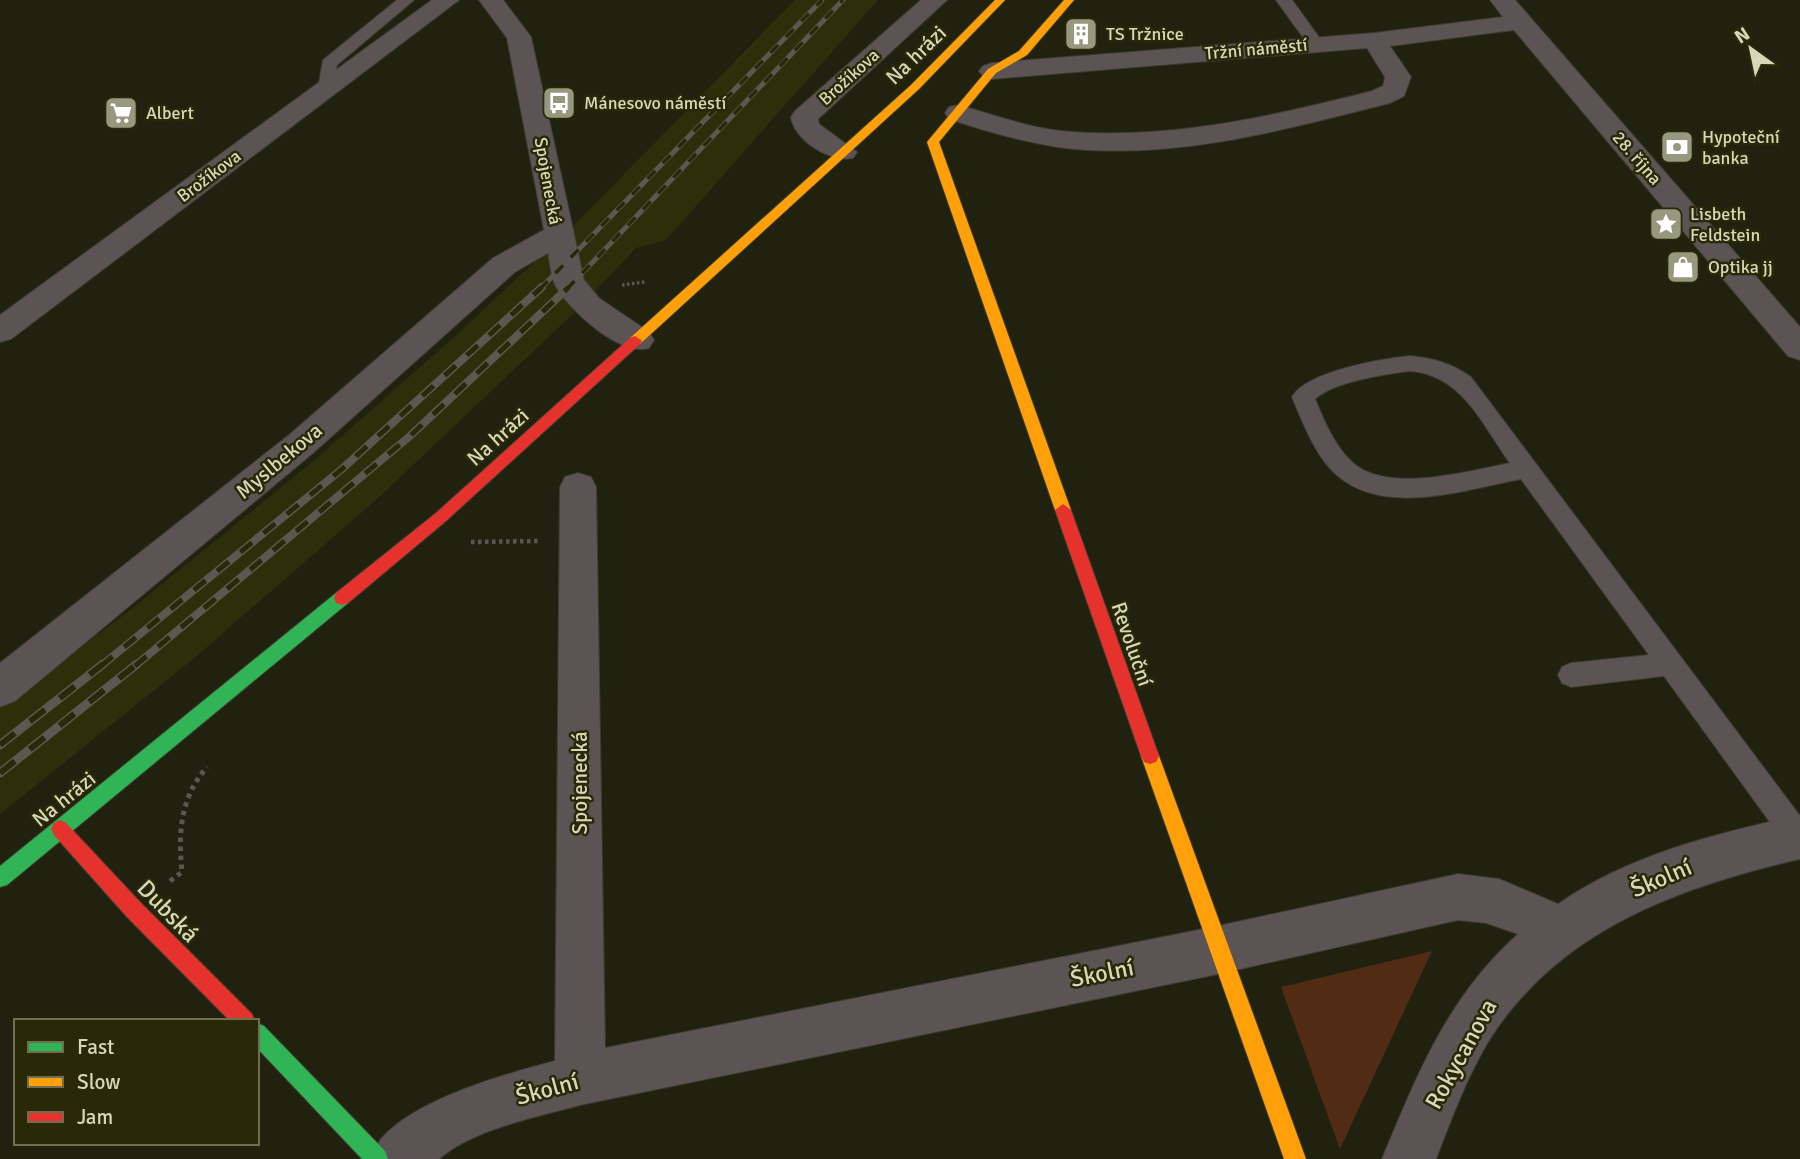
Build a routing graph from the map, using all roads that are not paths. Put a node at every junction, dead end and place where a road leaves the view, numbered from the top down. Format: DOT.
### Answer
graph roads {
  1 [pos="935,0"];
  2 [pos="1000,0"];
  3 [pos="1069,0"];
  4 [pos="1284,0"];
  5 [pos="469,8"];
  6 [pos="1508,8"];
  7 [pos="413,10"];
  8 [pos="1374,40"];
  9 [pos="1316,44"];
  10 [pos="992,71"];
  11 [pos="958,113"];
  12 [pos="843,152"];
  13 [pos="558,235"];
  14 [pos="0,331"];
  15 [pos="638,340"];
  16 [pos="1800,348"];
  17 [pos="1526,469"];
  18 [pos="578,487"];
  19 [pos="1670,664"];
  20 [pos="1571,675"];
  21 [pos="0,688"];
  22 [pos="60,830"];
  23 [pos="1799,837"];
  24 [pos="0,878"];
  25 [pos="1559,930"];
  26 [pos="1218,950"];
  27 [pos="243,1019"];
  28 [pos="259,1034"];
  29 [pos="580,1079"];
  30 [pos="377,1159"];
  31 [pos="399,1159"];
  32 [pos="1295,1159"];
  33 [pos="1409,1159"];
  1 -- 12 [label="street, Brožíkova"];
  2 -- 12 [label="main road, Na hrázi"];
  3 -- 10 [label="main road"];
  4 -- 9 [label="lane"];
  5 -- 7 [label="street, Brožíkova"];
  5 -- 13 [label="street, Spojenecká"];
  6 -- 8 [label="street, Tržní náměstí"];
  6 -- 16 [label="street, 28. října"];
  7 -- 14 [label="street, Brožíkova"];
  8 -- 9 [label="street, Tržní náměstí"];
  8 -- 11 [label="street"];
  9 -- 10 [label="street, Tržní náměstí"];
  10 -- 11 [label="main road"];
  11 -- 26 [label="main road, Revoluční"];
  12 -- 15 [label="main road, Na hrázi"];
  13 -- 15 [label="street, Spojenecká"];
  13 -- 21 [label="street, Myslbekova"];
  15 -- 22 [label="main road, Na hrázi"];
  17 -- 17 [label="lane"];
  17 -- 19 [label="lane"];
  18 -- 29 [label="street, Spojenecká"];
  19 -- 20 [label="lane"];
  19 -- 23 [label="lane"];
  22 -- 24 [label="main road, Na hrázi"];
  22 -- 27 [label="main road, Dubská"];
  23 -- 25 [label="street, Školní"];
  25 -- 26 [label="street, Školní"];
  25 -- 33 [label="street, Rokycanova"];
  26 -- 29 [label="street, Školní"];
  26 -- 32 [label="main road, Revoluční"];
  28 -- 30 [label="main road"];
  29 -- 31 [label="street, Školní"];
}
